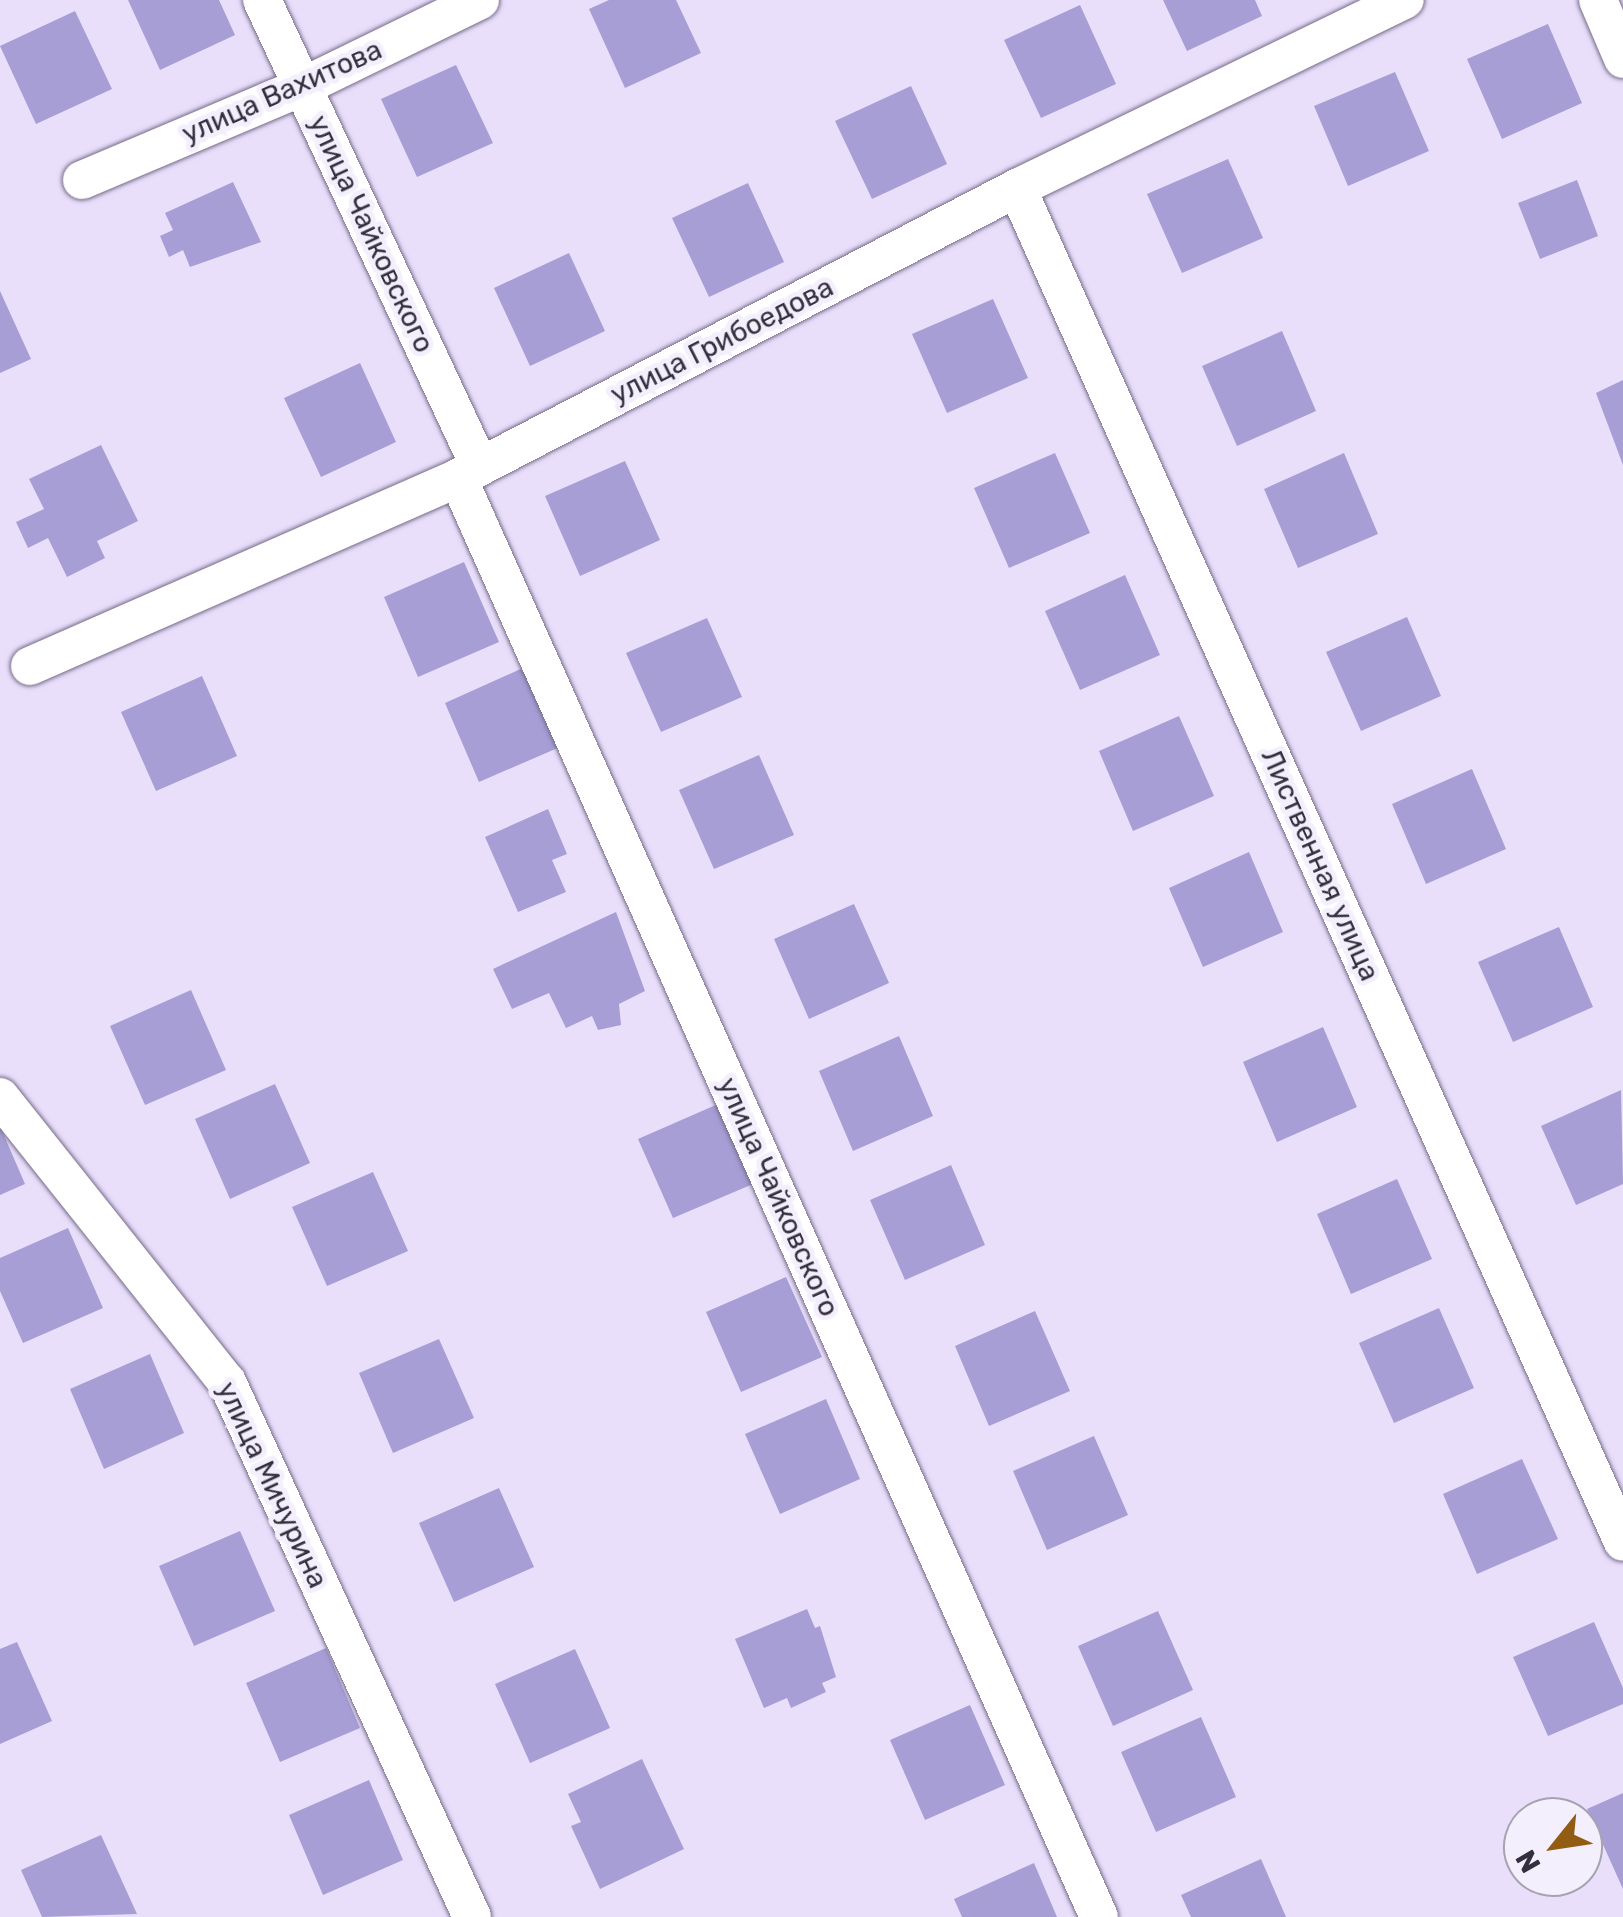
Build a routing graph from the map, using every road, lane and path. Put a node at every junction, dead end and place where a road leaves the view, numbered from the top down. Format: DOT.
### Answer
graph roads {
  1 [pos="262,0"];
  2 [pos="480,0"];
  3 [pos="1405,0"];
  4 [pos="1598,0"];
  5 [pos="1623,59"];
  6 [pos="302,87"];
  7 [pos="82,180"];
  8 [pos="1016,188"];
  9 [pos="469,472"];
  10 [pos="30,666"];
  11 [pos="0,1097"];
  12 [pos="1623,1542"];
  13 [pos="472,1917"];
  14 [pos="1098,1917"];
  1 -- 6 [label="street, улица Чайковского"];
  2 -- 6 [label="street, улица Вахитова"];
  3 -- 8 [label="street, улица Грибоедова"];
  4 -- 5 [label="street"];
  6 -- 7 [label="street, улица Вахитова"];
  6 -- 9 [label="street, улица Чайковского"];
  8 -- 9 [label="street, улица Грибоедова"];
  8 -- 12 [label="street, Лиственная улица"];
  9 -- 10 [label="street, улица Грибоедова"];
  9 -- 14 [label="street, улица Чайковского"];
  11 -- 13 [label="street, улица Мичурина"];
}
